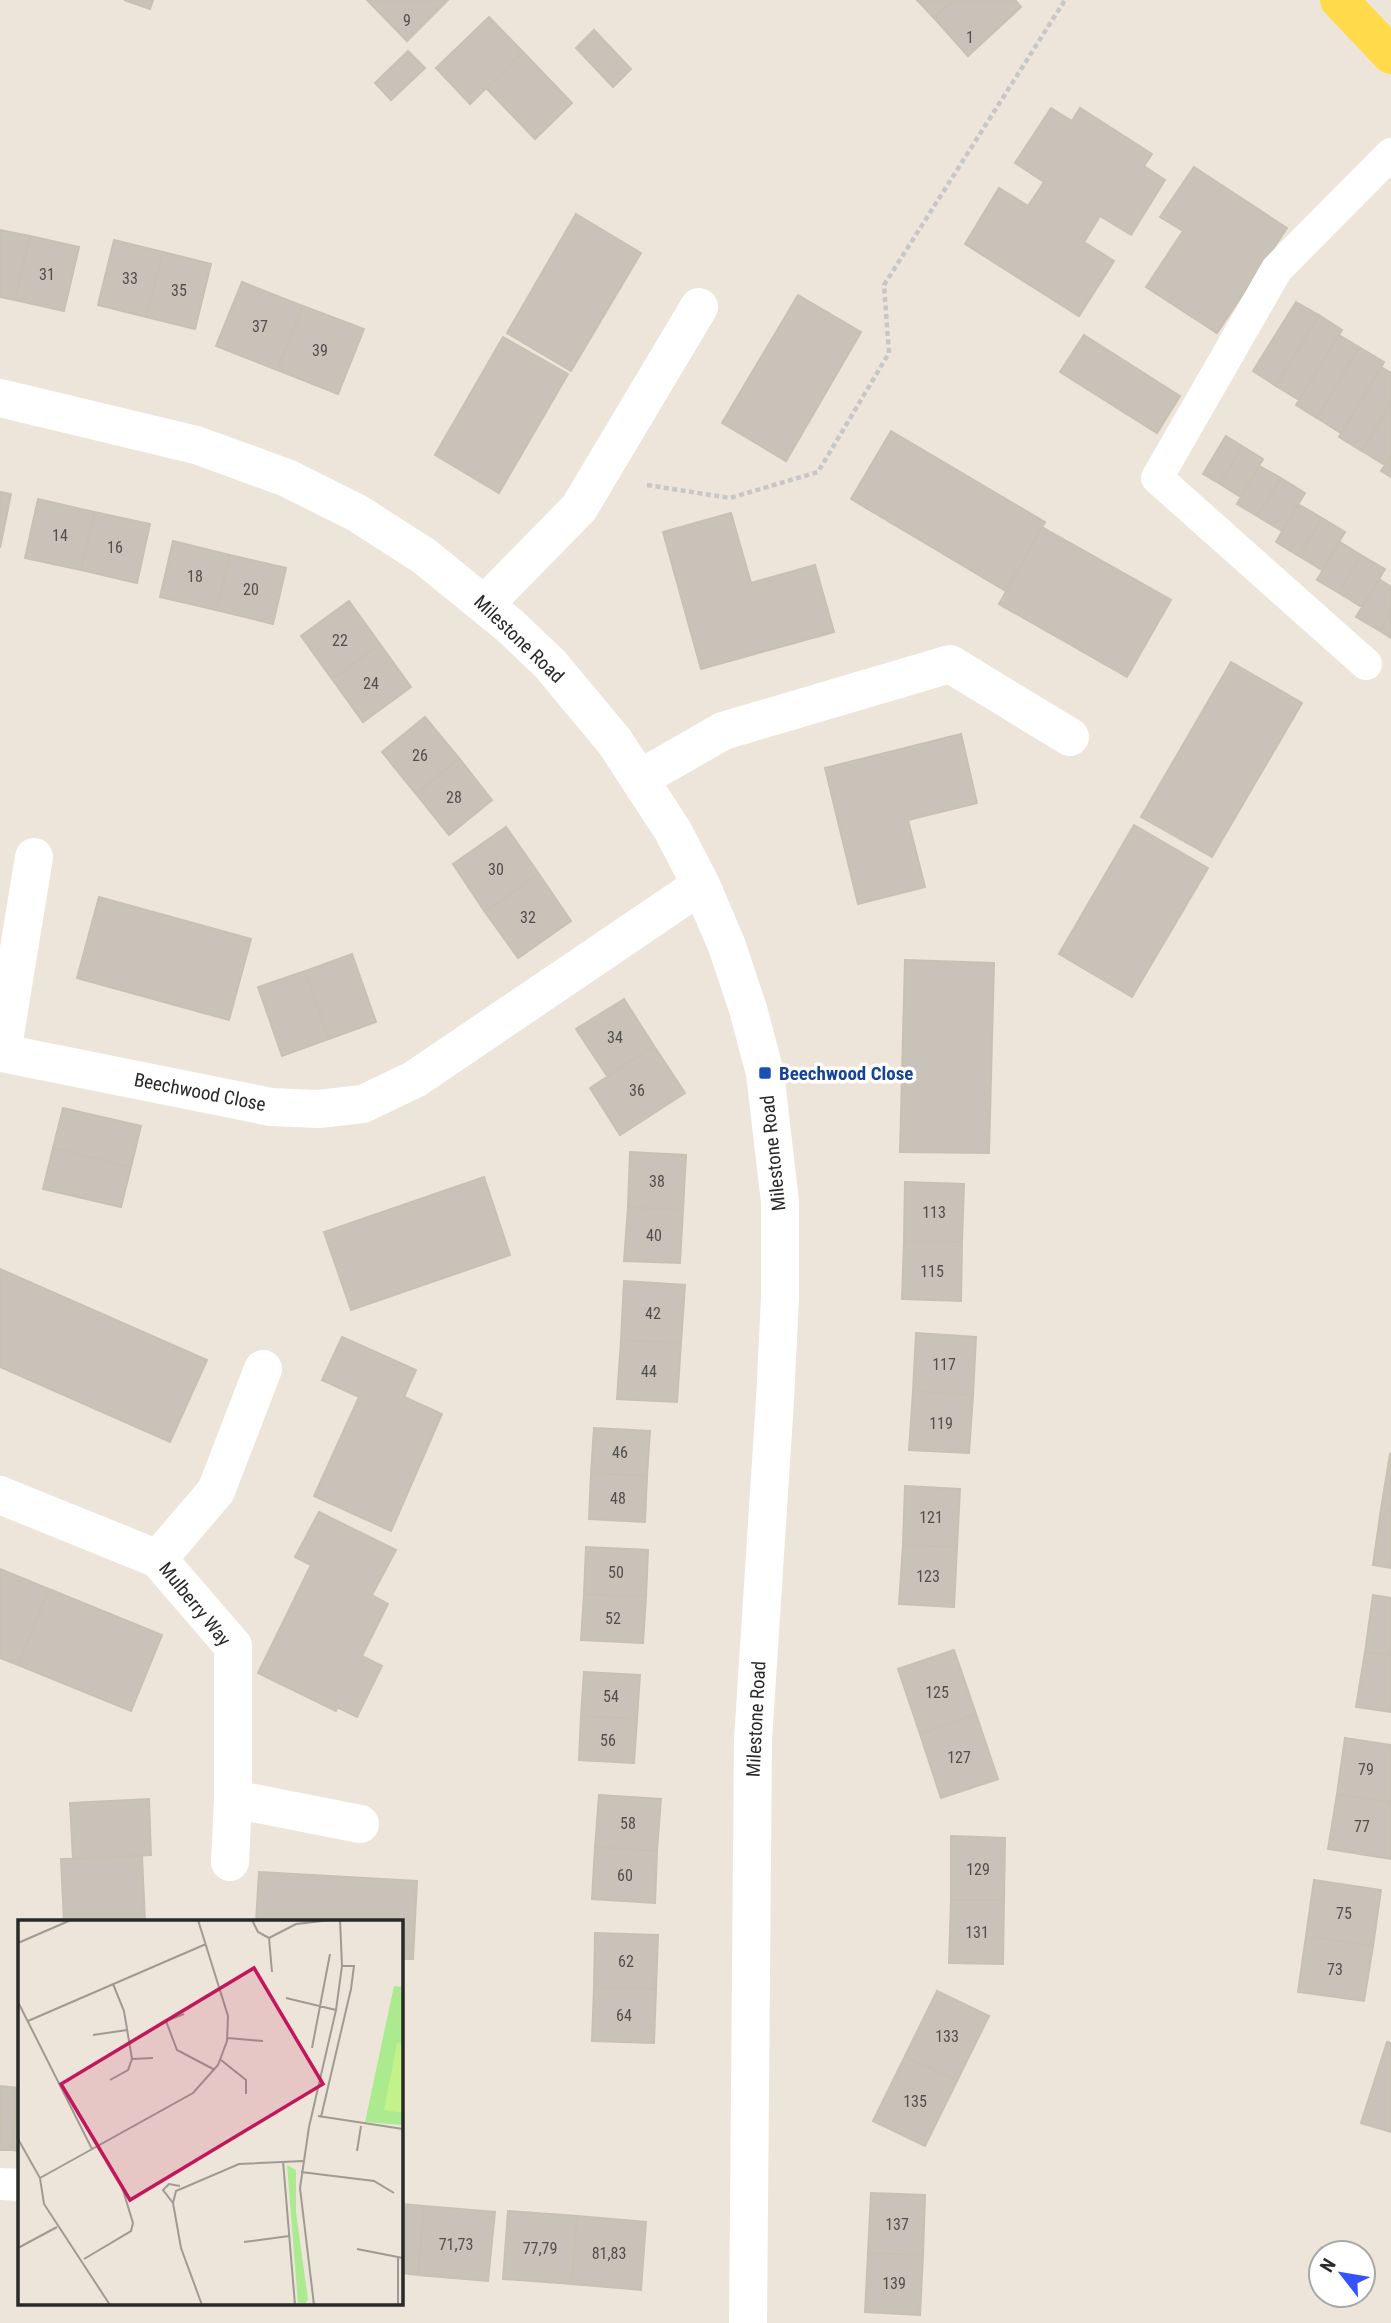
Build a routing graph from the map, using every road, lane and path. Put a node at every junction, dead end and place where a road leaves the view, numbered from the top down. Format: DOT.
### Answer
graph roads {
  1 [pos="1065,0"];
  2 [pos="1339,0"];
  3 [pos="1391,55"];
  4 [pos="1391,154"];
  5 [pos="699,307"];
  6 [pos="0,398"];
  7 [pos="646,485"];
  8 [pos="485,604"];
  9 [pos="1366,664"];
  10 [pos="1070,737"];
  11 [pos="641,778"];
  12 [pos="34,857"];
  13 [pos="701,885"];
  14 [pos="263,1369"];
  15 [pos="0,1494"];
  16 [pos="158,1559"];
  17 [pos="233,1799"];
  18 [pos="360,1824"];
  19 [pos="230,1862"];
  20 [pos="0,2184"];
  21 [pos="18,2185"];
  22 [pos="748,2323"];
  1 -- 7 [label="path"];
  2 -- 3 [label="main road"];
  4 -- 9 [label="lane"];
  5 -- 8 [label="street"];
  6 -- 8 [label="street, Milestone Road"];
  8 -- 11 [label="street, Milestone Road"];
  10 -- 11 [label="street"];
  11 -- 13 [label="street, Milestone Road"];
  12 -- 13 [label="street, Beechwood Close"];
  13 -- 22 [label="street, Milestone Road"];
  14 -- 16 [label="street"];
  15 -- 16 [label="street, Mulberry Way"];
  16 -- 17 [label="street, Mulberry Way"];
  17 -- 18 [label="street"];
  17 -- 19 [label="street, Mulberry Way"];
  20 -- 21 [label="lane"];
}
